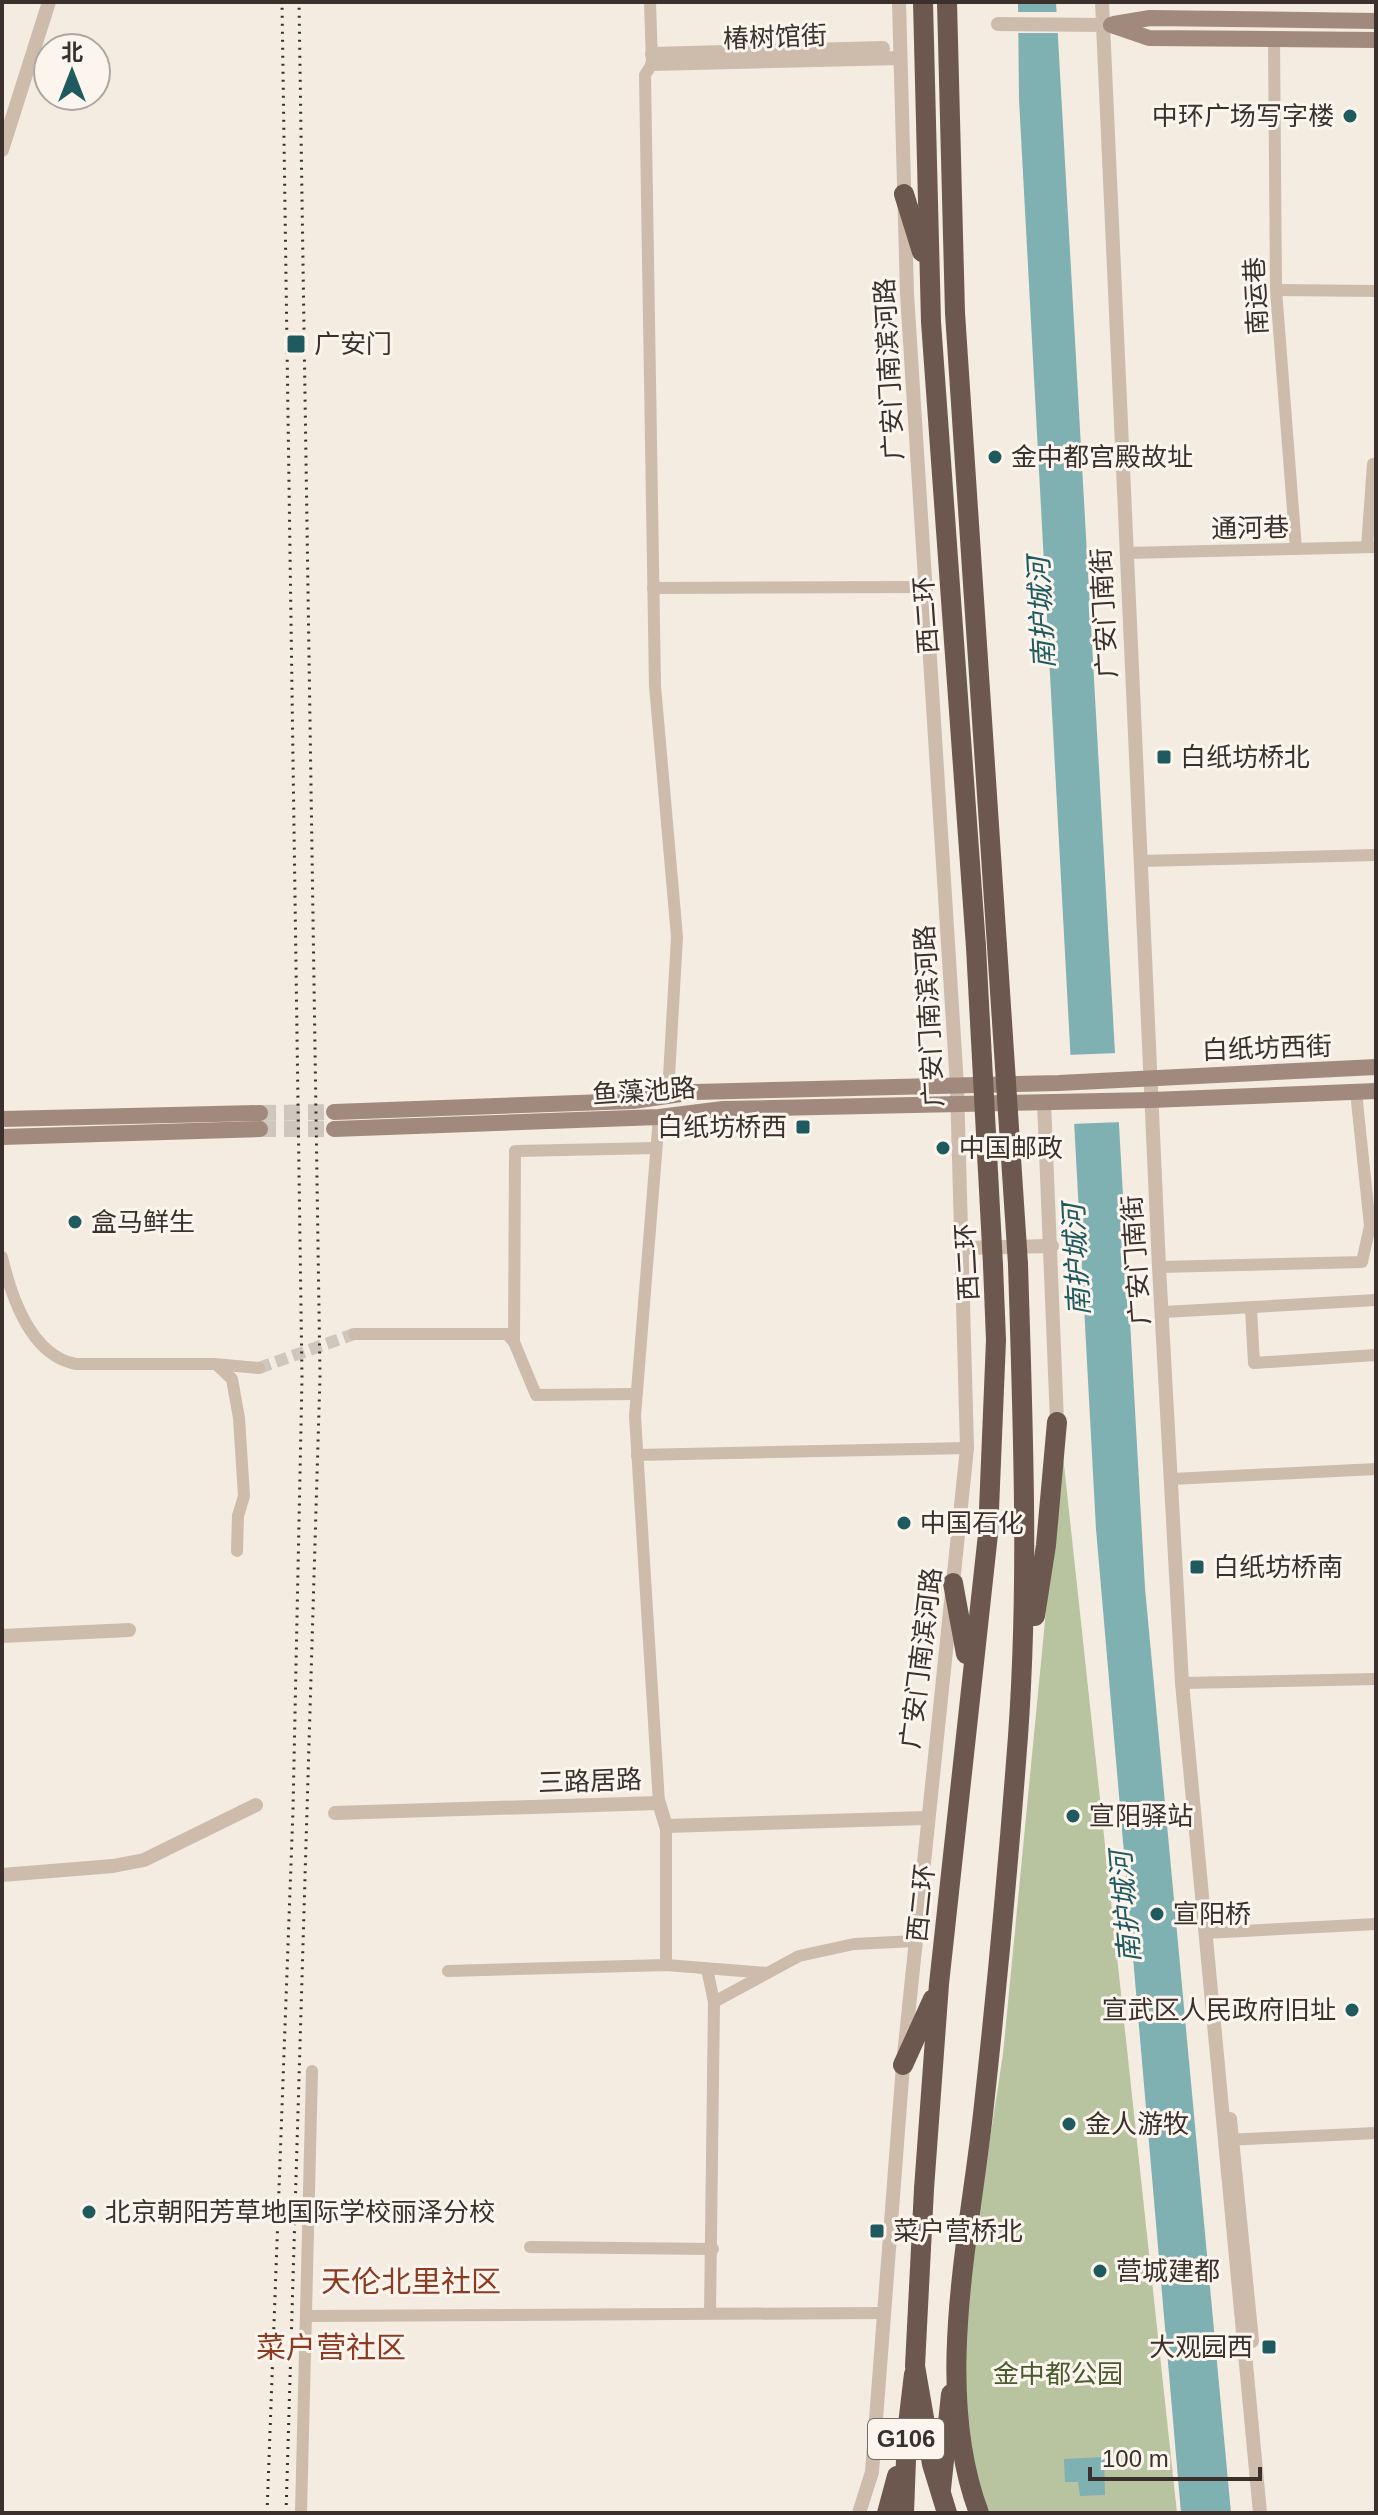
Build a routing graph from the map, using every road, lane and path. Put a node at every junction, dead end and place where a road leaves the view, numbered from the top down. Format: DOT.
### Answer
graph roads {
  1 [pos="49,2"];
  2 [pos="650,2"];
  3 [pos="899,2"];
  4 [pos="923,2"];
  5 [pos="947,2"];
  6 [pos="1102,2"];
  7 [pos="1111,2"];
  8 [pos="1376,21"];
  9 [pos="998,24"];
  10 [pos="1107,24"];
  11 [pos="1274,40"];
  12 [pos="1376,40"];
  13 [pos="899,53"];
  14 [pos="652,59"];
  15 [pos="2,150"];
  16 [pos="904,194"];
  17 [pos="930,278"];
  18 [pos="1276,290"];
  19 [pos="1376,291"];
  20 [pos="1373,464"];
  21 [pos="1372,547"];
  22 [pos="1296,549"];
  23 [pos="1130,553"];
  24 [pos="927,587"];
  25 [pos="653,588"];
  26 [pos="1376,855"];
  27 [pos="1145,860"];
  28 [pos="1376,1067"];
  29 [pos="1148,1078"];
  30 [pos="1059,1083"];
  31 [pos="957,1086"];
  32 [pos="1376,1091"];
  33 [pos="1356,1092"];
  34 [pos="668,1094"];
  35 [pos="1149,1100"];
  36 [pos="1052,1102"];
  37 [pos="958,1104"];
  38 [pos="659,1117"];
  39 [pos="2,1119"];
  40 [pos="2,1137"];
  41 [pos="656,1148"];
  42 [pos="1370,1175"];
  43 [pos="1052,1246"];
  44 [pos="962,1248"];
  45 [pos="2,1257"];
  46 [pos="1164,1266"];
  47 [pos="1376,1300"];
  48 [pos="1251,1309"];
  49 [pos="1168,1312"];
  50 [pos="354,1334"];
  51 [pos="514,1342"];
  52 [pos="1376,1355"];
  53 [pos="214,1364"];
  54 [pos="259,1368"];
  55 [pos="636,1394"];
  56 [pos="1057,1422"];
  57 [pos="967,1448"];
  58 [pos="637,1455"];
  59 [pos="1376,1469"];
  60 [pos="1176,1479"];
  61 [pos="237,1551"];
  62 [pos="953,1583"];
  63 [pos="129,1630"];
  64 [pos="2,1636"];
  65 [pos="970,1673"];
  66 [pos="1023,1675"];
  67 [pos="1376,1679"];
  68 [pos="1186,1683"];
  69 [pos="659,1803"];
  70 [pos="256,1805"];
  71 [pos="335,1813"];
  72 [pos="926,1818"];
  73 [pos="666,1826"];
  74 [pos="2,1875"];
  75 [pos="1376,1924"];
  76 [pos="1209,1932"];
  77 [pos="915,1941"];
  78 [pos="666,1965"];
  79 [pos="707,1969"];
  80 [pos="448,1971"];
  81 [pos="767,1973"];
  82 [pos="939,1984"];
  83 [pos="714,2002"];
  84 [pos="903,2065"];
  85 [pos="312,2071"];
  86 [pos="1376,2133"];
  87 [pos="1228,2140"];
  88 [pos="530,2247"];
  89 [pos="713,2249"];
  90 [pos="710,2313"];
  91 [pos="883,2313"];
  92 [pos="306,2316"];
  93 [pos="915,2366"];
  94 [pos="954,2374"];
  95 [pos="907,2433"];
  96 [pos="301,2513"];
  97 [pos="859,2513"];
  98 [pos="887,2513"];
  99 [pos="904,2513"];
  100 [pos="939,2513"];
  101 [pos="947,2513"];
  102 [pos="979,2513"];
  103 [pos="1260,2513"];
  104 [pos="1267,2513"];
  1 -- 15 [label="street"];
  2 -- 14 [label="street"];
  3 -- 13 [label="street, 广安门南滨河路"];
  4 -- 17 [label="highway, 西二环"];
  5 -- 66 [label="highway, 西二环, bridge"];
  6 -- 10 [label="street, 广安门南街"];
  7 -- 10 [label="street, 广安门南街"];
  8 -- 10 [label="main road"];
  9 -- 10 [label="street"];
  10 -- 11 [label="main road"];
  10 -- 23 [label="street, 广安门南街"];
  11 -- 12 [label="main road"];
  11 -- 18 [label="street, 南运巷"];
  13 -- 14 [label="street, 椿树馆街"];
  13 -- 16 [label="street, 广安门南滨河路"];
  14 -- 25 [label="street"];
  16 -- 17 [label="highway"];
  16 -- 24 [label="street, 广安门南滨河路"];
  17 -- 65 [label="highway, 西二环, bridge"];
  18 -- 19 [label="street"];
  18 -- 22 [label="street, 南运巷"];
  20 -- 21 [label="street"];
  21 -- 22 [label="street, 通河巷"];
  22 -- 23 [label="street, 通河巷"];
  23 -- 27 [label="street, 广安门南街"];
  24 -- 25 [label="street"];
  24 -- 31 [label="street, 广安门南滨河路"];
  25 -- 34 [label="street"];
  26 -- 27 [label="street"];
  27 -- 29 [label="street, 广安门南街"];
  28 -- 29 [label="main road, 白纸坊西街"];
  29 -- 30 [label="main road, 白纸坊西街"];
  29 -- 35 [label="street, 广安门南街"];
  30 -- 31 [label="main road, 鱼藻池路"];
  31 -- 34 [label="main road, 鱼藻池路"];
  31 -- 37 [label="street, 广安门南滨河路"];
  32 -- 33 [label="main road, 白纸坊西街"];
  33 -- 35 [label="main road, 白纸坊西街"];
  33 -- 42 [label="street"];
  34 -- 38 [label="main road, 鱼藻池路"];
  35 -- 36 [label="main road, 白纸坊西街"];
  35 -- 46 [label="street, 广安门南街"];
  36 -- 37 [label="main road, 鱼藻池路"];
  36 -- 43 [label="street"];
  37 -- 38 [label="main road, 鱼藻池路"];
  37 -- 44 [label="street, 广安门南滨河路"];
  38 -- 41 [label="street"];
  39 -- 40 [label="main road"];
  41 -- 51 [label="street"];
  41 -- 55 [label="street"];
  42 -- 46 [label="street"];
  43 -- 44 [label="street"];
  43 -- 56 [label="street"];
  44 -- 57 [label="street, 广安门南滨河路"];
  45 -- 53 [label="street"];
  46 -- 49 [label="street, 广安门南街"];
  47 -- 48 [label="street"];
  48 -- 49 [label="street"];
  48 -- 52 [label="street"];
  49 -- 60 [label="street, 广安门南街"];
  50 -- 51 [label="street"];
  51 -- 55 [label="street"];
  53 -- 54 [label="street"];
  53 -- 61 [label="street"];
  55 -- 58 [label="street"];
  56 -- 66 [label="highway"];
  57 -- 58 [label="street"];
  57 -- 62 [label="street, 广安门南滨河路"];
  58 -- 69 [label="street"];
  59 -- 60 [label="street"];
  60 -- 68 [label="street, 广安门南街"];
  62 -- 65 [label="highway"];
  62 -- 72 [label="street, 广安门南滨河路"];
  63 -- 64 [label="street"];
  65 -- 82 [label="highway, 西二环"];
  66 -- 94 [label="highway, 西二环"];
  67 -- 68 [label="street"];
  68 -- 76 [label="street, 广安门南街"];
  69 -- 71 [label="street, 三路居路"];
  69 -- 73 [label="street, 三路居路"];
  70 -- 74 [label="street"];
  72 -- 73 [label="street"];
  72 -- 77 [label="street, 广安门南滨河路"];
  73 -- 78 [label="street"];
  75 -- 76 [label="street"];
  76 -- 87 [label="street, 广安门南街"];
  77 -- 81 [label="street"];
  77 -- 84 [label="street, 广安门南滨河路"];
  78 -- 79 [label="street"];
  78 -- 80 [label="street"];
  79 -- 81 [label="street"];
  79 -- 83 [label="street"];
  81 -- 83 [label="street"];
  82 -- 84 [label="highway"];
  82 -- 93 [label="highway, 西二环, bridge"];
  83 -- 89 [label="street"];
  84 -- 91 [label="street, 广安门南滨河路"];
  85 -- 92 [label="street"];
  86 -- 87 [label="street"];
  87 -- 103 [label="street, 广安门南街"];
  87 -- 104 [label="street, 广安门南街"];
  88 -- 89 [label="street"];
  89 -- 90 [label="street"];
  90 -- 91 [label="street"];
  90 -- 92 [label="street"];
  91 -- 97 [label="street, 广安门南滨河路"];
  92 -- 96 [label="street"];
  93 -- 95 [label="highway, G106, bridge"];
  93 -- 101 [label="highway, 西二环, bridge"];
  94 -- 100 [label="highway, G106"];
  94 -- 102 [label="highway, 西二环"];
  95 -- 98 [label="highway"];
  95 -- 99 [label="highway, G106"];
}
